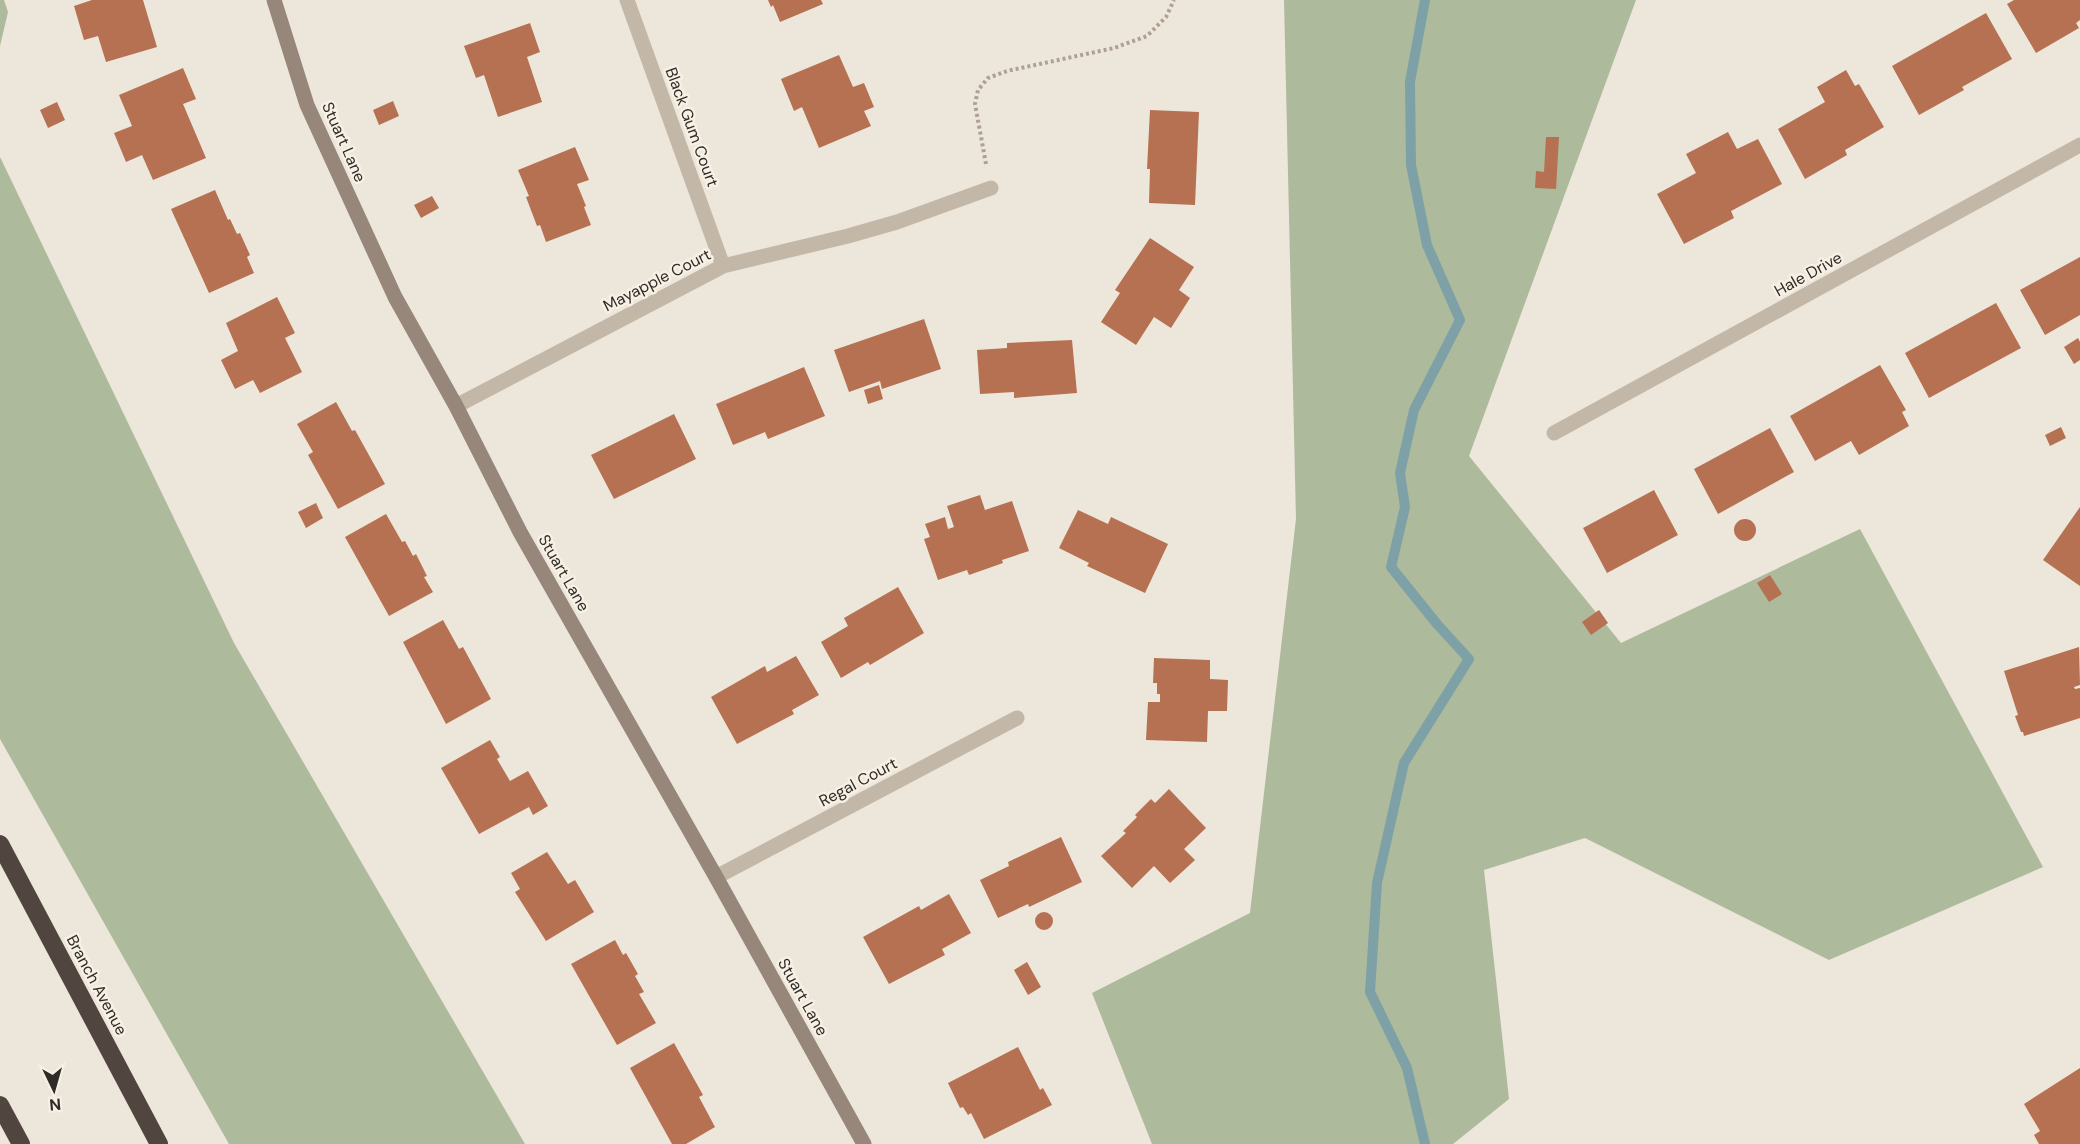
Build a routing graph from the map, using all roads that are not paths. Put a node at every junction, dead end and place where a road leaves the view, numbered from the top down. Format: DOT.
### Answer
graph roads {
  1 [pos="274,0"];
  2 [pos="627,0"];
  3 [pos="2080,145"];
  4 [pos="991,188"];
  5 [pos="723,266"];
  6 [pos="456,406"];
  7 [pos="1554,433"];
  8 [pos="1017,718"];
  9 [pos="0,844"];
  10 [pos="716,877"];
  11 [pos="0,1105"];
  12 [pos="21,1144"];
  13 [pos="159,1144"];
  14 [pos="864,1144"];
  1 -- 6 [label="street, Stuart Lane"];
  2 -- 5 [label="street, Black Gum Court"];
  3 -- 7 [label="street, Hale Drive"];
  4 -- 5 [label="street, Mayapple Court"];
  5 -- 6 [label="street, Mayapple Court"];
  6 -- 10 [label="street, Stuart Lane"];
  8 -- 10 [label="street, Regal Court"];
  9 -- 13 [label="highway, Branch Avenue"];
  10 -- 14 [label="street, Stuart Lane"];
  11 -- 12 [label="highway"];
}
